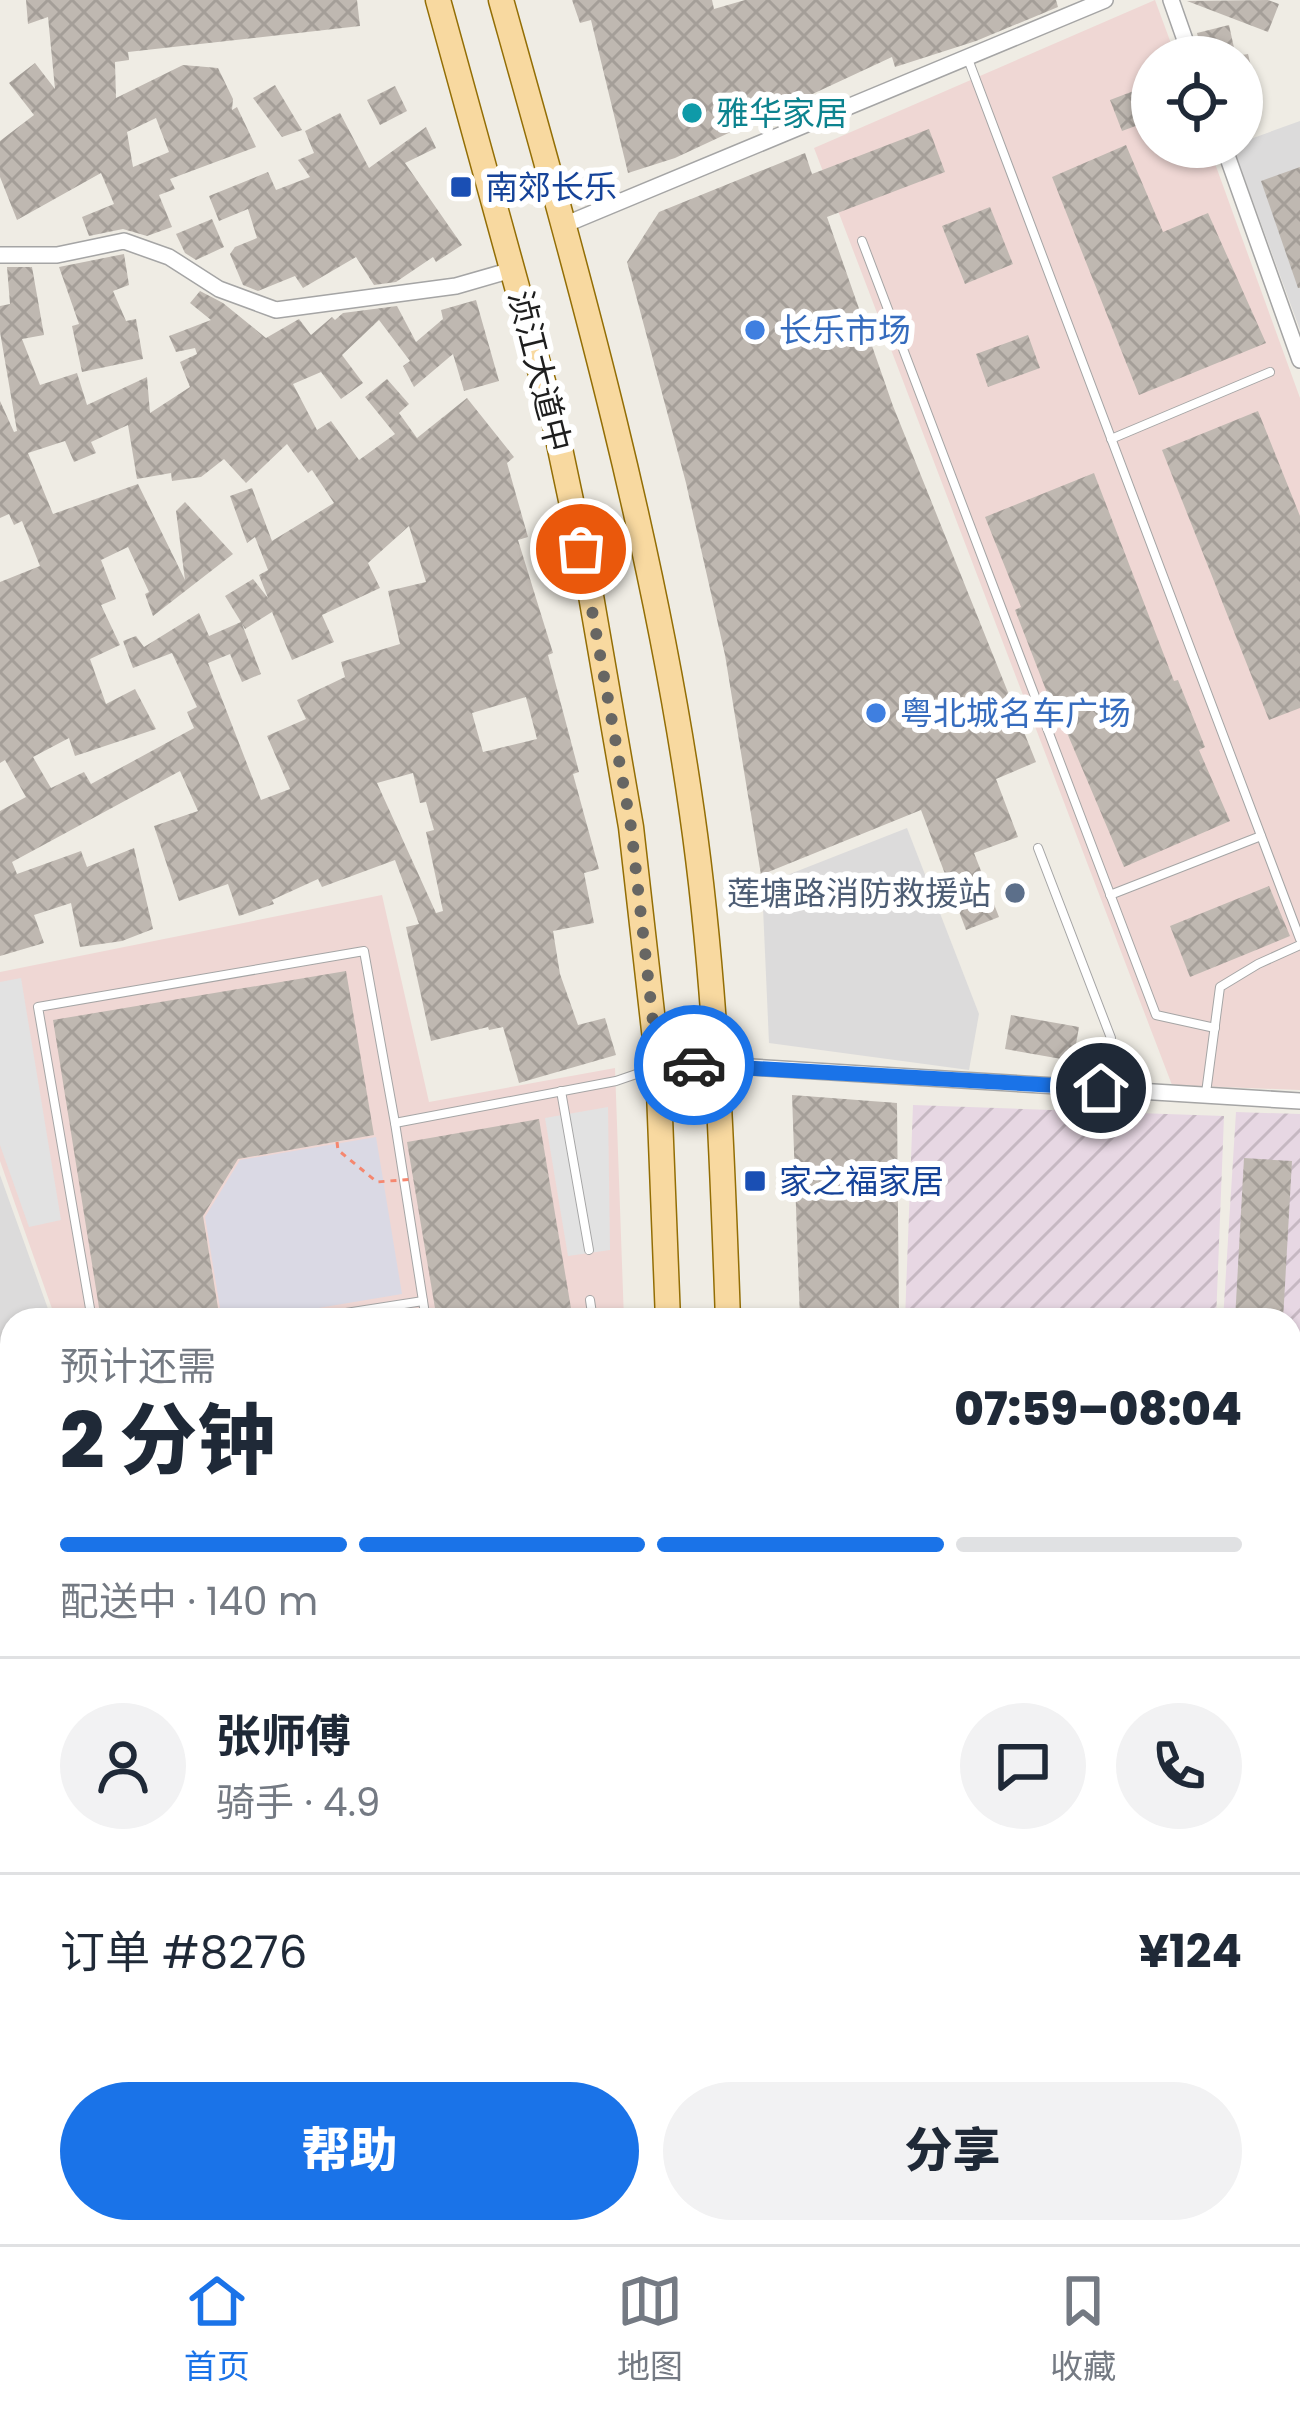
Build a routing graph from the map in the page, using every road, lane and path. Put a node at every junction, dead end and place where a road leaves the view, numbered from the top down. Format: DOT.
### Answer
graph roads {
  1 [pos="438,0"];
  2 [pos="501,0"];
  3 [pos="1105,0"];
  4 [pos="1171,0"];
  5 [pos="1080,5"];
  6 [pos="1184,36"];
  7 [pos="967,57"];
  8 [pos="1231,168"];
  9 [pos="564,225"];
  10 [pos="862,242"];
  11 [pos="0,255"];
  12 [pos="515,269"];
  13 [pos="1300,360"];
  14 [pos="1270,372"];
  15 [pos="1111,439"];
  16 [pos="1261,836"];
  17 [pos="1038,848"];
  18 [pos="1111,895"];
  19 [pos="1300,942"];
  20 [pos="1215,1028"];
  21 [pos="719,1065"];
  22 [pos="658,1066"];
  23 [pos="1101,1088"];
  24 [pos="561,1091"];
  25 [pos="1206,1095"];
  26 [pos="1300,1101"];
  27 [pos="394,1123"];
  28 [pos="337,1142"];
  29 [pos="413,1179"];
  30 [pos="589,1250"];
  31 [pos="590,1300"];
  32 [pos="423,1301"];
  33 [pos="90,1308"];
  34 [pos="378,1308"];
  35 [pos="424,1308"];
  36 [pos="591,1308"];
  37 [pos="668,1308"];
  38 [pos="728,1308"];
  1 -- 12 [label="main road, 浈江大道中"];
  2 -- 9 [label="main road, 浈江大道中"];
  3 -- 5 [label="street"];
  4 -- 6 [label="street"];
  5 -- 7 [label="street"];
  7 -- 9 [label="street"];
  7 -- 15 [label="lane"];
  8 -- 13 [label="street"];
  9 -- 21 [label="main road, 浈江大道中"];
  10 -- 18 [label="lane"];
  11 -- 12 [label="street"];
  12 -- 22 [label="main road, 浈江大道中"];
  14 -- 15 [label="lane"];
  15 -- 16 [label="lane"];
  16 -- 18 [label="lane"];
  16 -- 19 [label="lane"];
  17 -- 23 [label="lane"];
  18 -- 20 [label="lane"];
  19 -- 20 [label="lane"];
  20 -- 25 [label="lane"];
  21 -- 22 [label="street"];
  21 -- 23 [label="street"];
  21 -- 38 [label="main road, 浈江大道中"];
  22 -- 24 [label="lane"];
  22 -- 37 [label="main road, 浈江大道中"];
  23 -- 25 [label="street"];
  24 -- 27 [label="lane"];
  24 -- 30 [label="lane"];
  25 -- 26 [label="street"];
  27 -- 32 [label="lane"];
  27 -- 33 [label="lane"];
  28 -- 29 [label="path, bridge"];
  31 -- 36 [label="lane"];
  32 -- 34 [label="lane"];
  32 -- 35 [label="lane"];
}
